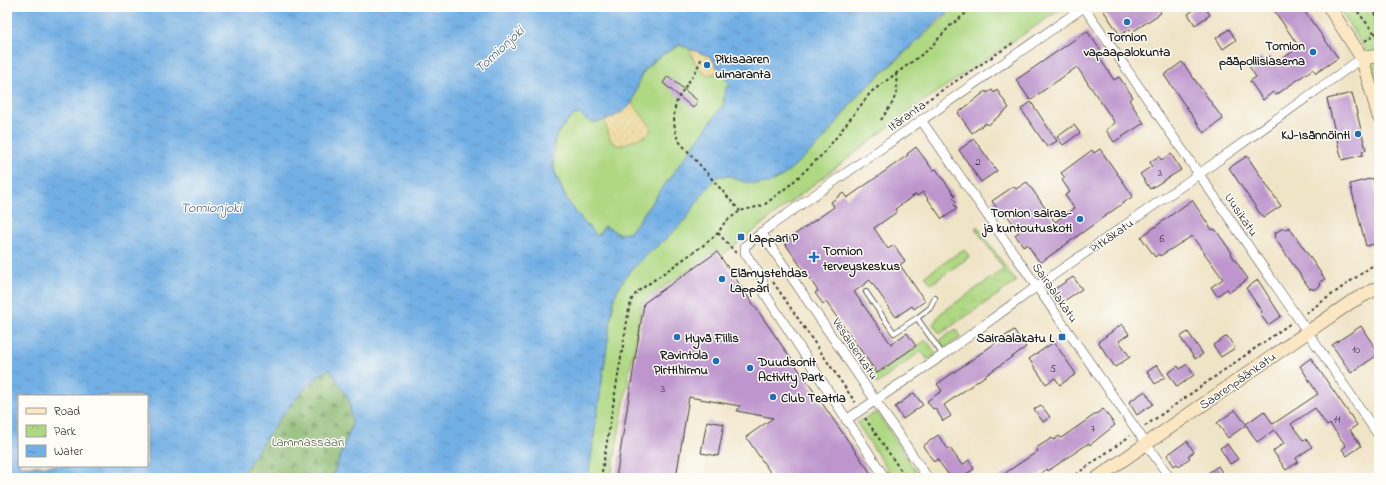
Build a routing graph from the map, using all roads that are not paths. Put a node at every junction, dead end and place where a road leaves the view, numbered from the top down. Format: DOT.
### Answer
graph roads {
  1 [pos="1084,7"];
  2 [pos="1329,7"];
  3 [pos="1379,56"];
  4 [pos="1362,58"];
  5 [pos="1379,117"];
  6 [pos="922,120"];
  7 [pos="1199,174"];
  8 [pos="761,232"];
  9 [pos="1036,287"];
  10 [pos="1379,287"];
  11 [pos="866,292"];
  12 [pos="935,298"];
  13 [pos="917,318"];
  14 [pos="1307,332"];
  15 [pos="943,355"];
  16 [pos="876,400"];
  17 [pos="846,420"];
  18 [pos="1379,436"];
  19 [pos="1146,444"];
  20 [pos="885,478"];
  21 [pos="928,478"];
  22 [pos="1097,478"];
  23 [pos="1170,478"];
  1 -- 6 [label="street, Itäranta"];
  1 -- 7 [label="street, Uusikatu"];
  2 -- 4 [label="street"];
  3 -- 4 [label="street, Pitkäkatu"];
  4 -- 5 [label="street"];
  4 -- 7 [label="street, Pitkäkatu"];
  6 -- 8 [label="street, Itäranta"];
  6 -- 9 [label="street, Sairaalakatu"];
  7 -- 9 [label="street, Pitkäkatu"];
  7 -- 14 [label="street, Uusikatu"];
  8 -- 16 [label="street, Vesaisenkatu"];
  8 -- 17 [label="street, Itäranta"];
  9 -- 15 [label="street, Pitkäkatu"];
  9 -- 19 [label="street, Sairaalakatu"];
  10 -- 14 [label="street, Saarenpäänkatu"];
  11 -- 13 [label="lane"];
  12 -- 13 [label="lane"];
  13 -- 15 [label="lane"];
  14 -- 18 [label="street, Uusikatu"];
  14 -- 19 [label="street, Saarenpäänkatu"];
  15 -- 16 [label="street, Pitkäkatu"];
  16 -- 17 [label="street, Pitkäkatu"];
  16 -- 21 [label="street, Vesaisenkatu"];
  17 -- 20 [label="street"];
  19 -- 22 [label="street, Saarenpäänkatu"];
  19 -- 23 [label="street, Sairaalakatu"];
}
